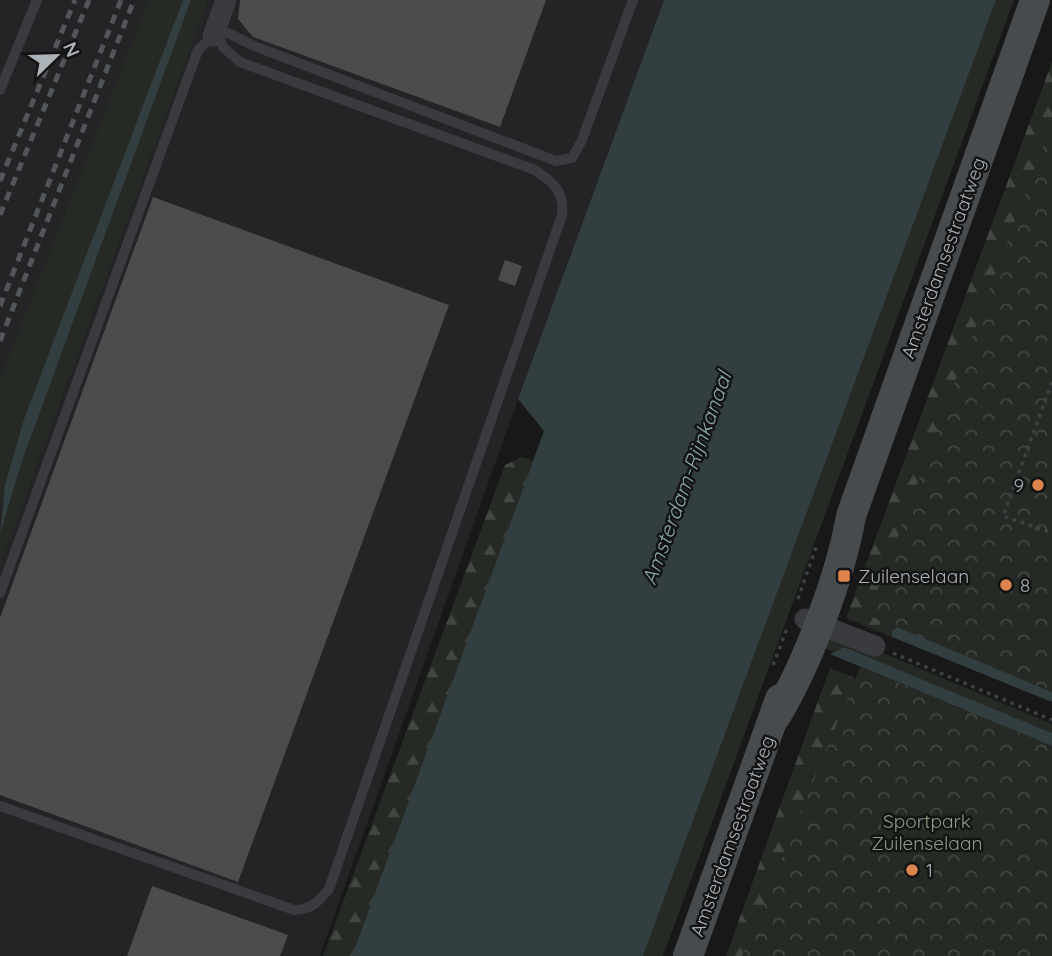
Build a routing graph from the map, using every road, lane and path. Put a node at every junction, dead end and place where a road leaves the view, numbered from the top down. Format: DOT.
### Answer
graph roads {
  1 [pos="37,0"];
  2 [pos="226,0"];
  3 [pos="633,0"];
  4 [pos="1035,0"];
  5 [pos="214,32"];
  6 [pos="0,90"];
  7 [pos="1052,382"];
  8 [pos="1052,533"];
  9 [pos="0,593"];
  10 [pos="812,621"];
  11 [pos="875,646"];
  12 [pos="1052,720"];
  13 [pos="0,806"];
  14 [pos="688,956"];
  1 -- 6 [label="lane"];
  2 -- 5 [label="street"];
  3 -- 5 [label="lane"];
  4 -- 10 [label="main road, Amsterdamsestraatweg"];
  5 -- 9 [label="lane"];
  5 -- 13 [label="lane"];
  7 -- 8 [label="path"];
  10 -- 11 [label="street"];
  10 -- 14 [label="main road, Amsterdamsestraatweg"];
  11 -- 12 [label="path"];
}
